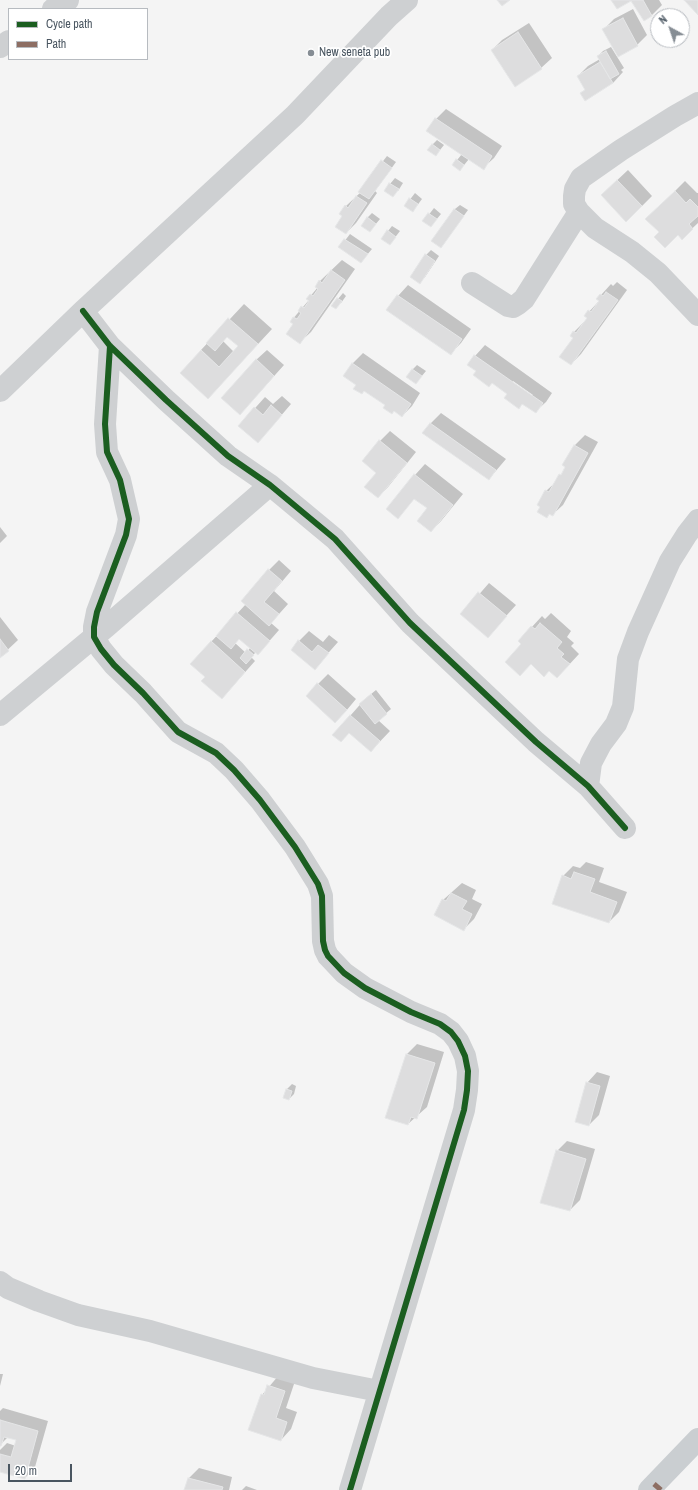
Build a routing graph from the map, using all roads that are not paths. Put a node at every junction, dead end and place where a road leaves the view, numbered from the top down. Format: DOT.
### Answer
graph roads {
  1 [pos="68,0"];
  2 [pos="407,0"];
  3 [pos="55,8"];
  4 [pos="698,103"];
  5 [pos="579,212"];
  6 [pos="472,283"];
  7 [pos="83,311"];
  8 [pos="698,315"];
  9 [pos="110,346"];
  10 [pos="0,391"];
  11 [pos="270,485"];
  12 [pos="698,520"];
  13 [pos="94,637"];
  14 [pos="0,715"];
  15 [pos="588,786"];
  16 [pos="625,828"];
  17 [pos="0,1282"];
  18 [pos="379,1391"];
  19 [pos="698,1439"];
  20 [pos="350,1490"];
  21 [pos="649,1490"];
  1 -- 3 [label="street"];
  2 -- 7 [label="street"];
  4 -- 5 [label="street"];
  5 -- 6 [label="street"];
  5 -- 8 [label="street"];
  7 -- 9 [label="street"];
  7 -- 10 [label="street"];
  9 -- 11 [label="street"];
  9 -- 13 [label="street"];
  11 -- 13 [label="street"];
  11 -- 15 [label="street"];
  12 -- 15 [label="street"];
  13 -- 14 [label="street"];
  13 -- 18 [label="street"];
  15 -- 16 [label="street"];
  17 -- 18 [label="street"];
  18 -- 20 [label="street"];
  19 -- 21 [label="main road"];
}
